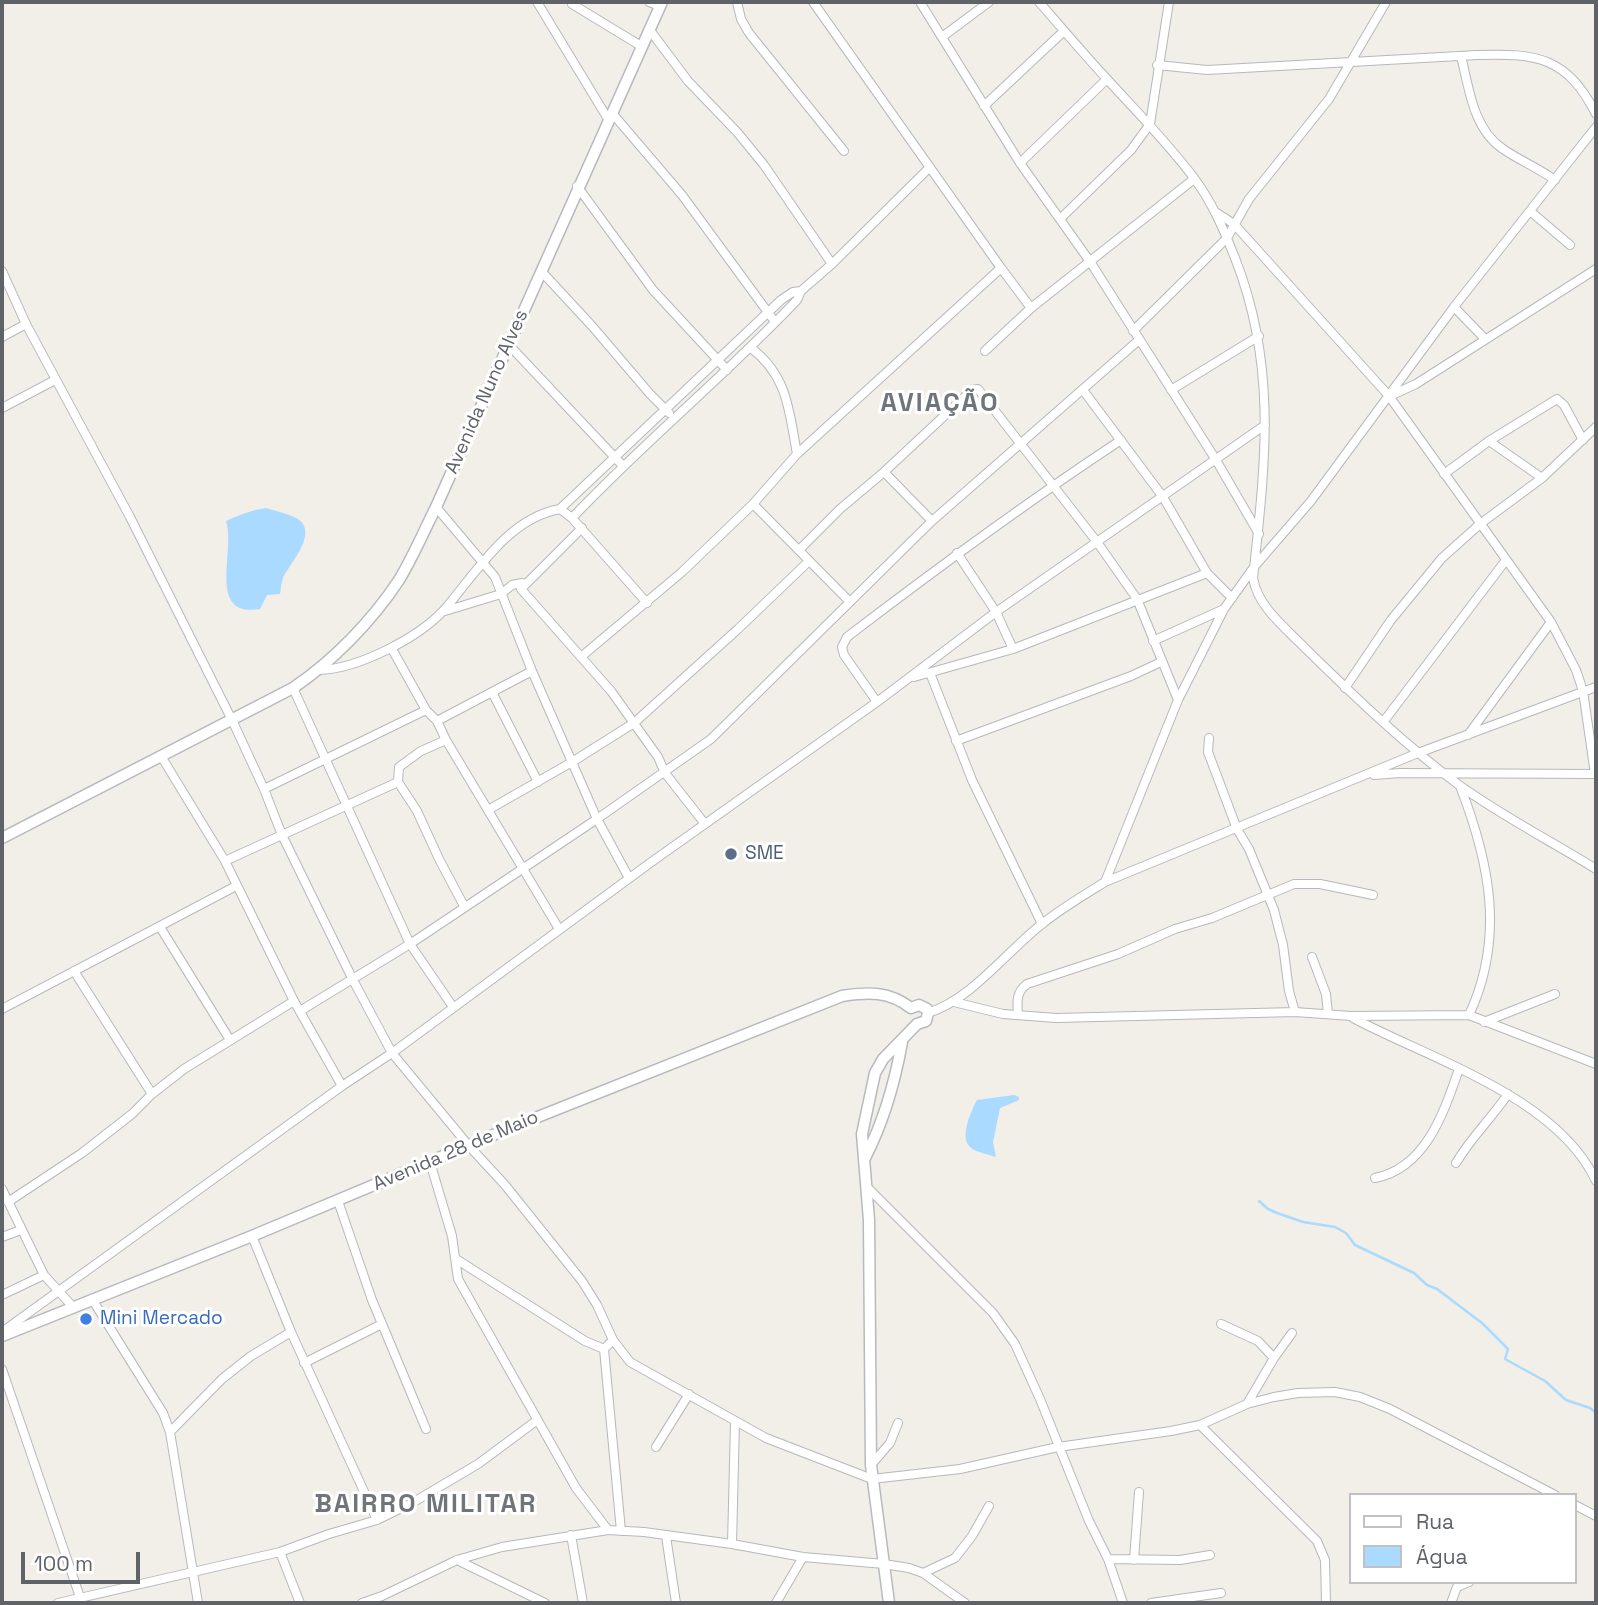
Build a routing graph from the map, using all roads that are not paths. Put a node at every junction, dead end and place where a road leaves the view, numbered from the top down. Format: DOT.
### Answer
graph roads {
  1 [pos="537,2"];
  2 [pos="737,2"];
  3 [pos="815,2"];
  4 [pos="920,2"];
  5 [pos="989,2"];
  6 [pos="1039,2"];
  7 [pos="1169,2"];
  8 [pos="1386,2"];
  9 [pos="657,3"];
  10 [pos="572,5"];
  11 [pos="649,29"];
  12 [pos="1064,31"];
  13 [pos="942,37"];
  14 [pos="641,46"];
  15 [pos="1461,56"];
  16 [pos="1351,63"];
  17 [pos="1157,65"];
  18 [pos="1107,79"];
  19 [pos="984,106"];
  20 [pos="1596,114"];
  21 [pos="610,116"];
  22 [pos="1150,124"];
  23 [pos="1596,127"];
  24 [pos="844,151"];
  25 [pos="1020,163"];
  26 [pos="930,167"];
  27 [pos="1194,179"];
  28 [pos="1555,180"];
  29 [pos="578,186"];
  30 [pos="1215,211"];
  31 [pos="1530,211"];
  32 [pos="1061,218"];
  33 [pos="1234,223"];
  34 [pos="1227,237"];
  35 [pos="1570,246"];
  36 [pos="1091,263"];
  37 [pos="832,264"];
  38 [pos="1000,268"];
  39 [pos="1596,269"];
  40 [pos="2,271"];
  41 [pos="542,272"];
  42 [pos="801,291"];
  43 [pos="1454,307"];
  44 [pos="1031,308"];
  45 [pos="767,313"];
  46 [pos="775,322"];
  47 [pos="26,324"];
  48 [pos="1133,331"];
  49 [pos="1259,336"];
  50 [pos="2,337"];
  51 [pos="1485,339"];
  52 [pos="1139,340"];
  53 [pos="508,344"];
  54 [pos="751,348"];
  55 [pos="985,351"];
  56 [pos="717,360"];
  57 [pos="727,370"];
  58 [pos="55,380"];
  59 [pos="1083,390"];
  60 [pos="1171,390"];
  61 [pos="1389,396"];
  62 [pos="2,408"];
  63 [pos="665,410"];
  64 [pos="674,419"];
  65 [pos="1265,425"];
  66 [pos="1596,427"];
  67 [pos="1121,440"];
  68 [pos="1583,440"];
  69 [pos="1489,441"];
  70 [pos="1019,443"];
  71 [pos="797,454"];
  72 [pos="615,456"];
  73 [pos="1216,460"];
  74 [pos="623,466"];
  75 [pos="884,472"];
  76 [pos="1444,474"];
  77 [pos="1542,478"];
  78 [pos="1052,485"];
  79 [pos="1163,497"];
  80 [pos="753,504"];
  81 [pos="436,507"];
  82 [pos="559,509"];
  83 [pos="572,518"];
  84 [pos="932,521"];
  85 [pos="1480,524"];
  86 [pos="582,528"];
  87 [pos="1259,534"];
  88 [pos="1097,542"];
  89 [pos="799,550"];
  90 [pos="957,554"];
  91 [pos="1506,560"];
  92 [pos="809,561"];
  93 [pos="482,564"];
  94 [pos="1254,567"];
  95 [pos="1208,573"];
  96 [pos="521,589"];
  97 [pos="501,594"];
  98 [pos="1232,598"];
  99 [pos="1138,599"];
  100 [pos="850,602"];
  101 [pos="647,603"];
  102 [pos="1224,610"];
  103 [pos="442,612"];
  104 [pos="996,612"];
  105 [pos="1551,622"];
  106 [pos="1153,641"];
  107 [pos="392,649"];
  108 [pos="1013,649"];
  109 [pos="582,656"];
  110 [pos="1161,662"];
  111 [pos="319,670"];
  112 [pos="532,671"];
  113 [pos="930,673"];
  114 [pos="909,679"];
  115 [pos="1596,687"];
  116 [pos="293,688"];
  117 [pos="1345,688"];
  118 [pos="1583,691"];
  119 [pos="492,692"];
  120 [pos="1178,700"];
  121 [pos="877,702"];
  122 [pos="426,710"];
  123 [pos="232,720"];
  124 [pos="437,721"];
  125 [pos="1384,721"];
  126 [pos="634,723"];
  127 [pos="1468,735"];
  128 [pos="1209,738"];
  129 [pos="446,740"];
  130 [pos="956,741"];
  131 [pos="1418,753"];
  132 [pos="161,756"];
  133 [pos="327,759"];
  134 [pos="572,762"];
  135 [pos="1443,772"];
  136 [pos="665,773"];
  137 [pos="1596,774"];
  138 [pos="1368,775"];
  139 [pos="398,782"];
  140 [pos="538,782"];
  141 [pos="1460,786"];
  142 [pos="264,789"];
  143 [pos="347,807"];
  144 [pos="488,810"];
  145 [pos="597,819"];
  146 [pos="705,824"];
  147 [pos="1237,829"];
  148 [pos="282,835"];
  149 [pos="2,838"];
  150 [pos="225,861"];
  151 [pos="522,869"];
  152 [pos="1596,869"];
  153 [pos="629,878"];
  154 [pos="1105,882"];
  155 [pos="236,886"];
  156 [pos="1373,895"];
  157 [pos="1269,896"];
  158 [pos="464,906"];
  159 [pos="1042,924"];
  160 [pos="160,927"];
  161 [pos="559,929"];
  162 [pos="410,944"];
  163 [pos="1312,957"];
  164 [pos="74,971"];
  165 [pos="353,981"];
  166 [pos="1556,994"];
  167 [pos="294,1001"];
  168 [pos="954,1002"];
  169 [pos="453,1007"];
  170 [pos="911,1008"];
  171 [pos="2,1009"];
  172 [pos="300,1011"];
  173 [pos="1295,1012"];
  174 [pos="928,1013"];
  175 [pos="1328,1014"];
  176 [pos="1018,1015"];
  177 [pos="1469,1015"];
  178 [pos="1351,1016"];
  179 [pos="1484,1022"];
  180 [pos="917,1024"];
  181 [pos="230,1040"];
  182 [pos="902,1042"];
  183 [pos="392,1053"];
  184 [pos="1596,1064"];
  185 [pos="1459,1069"];
  186 [pos="342,1086"];
  187 [pos="152,1094"];
  188 [pos="1508,1094"];
  189 [pos="469,1146"];
  190 [pos="865,1158"];
  191 [pos="429,1162"];
  192 [pos="1456,1163"];
  193 [pos="1376,1178"];
  194 [pos="1596,1181"];
  195 [pos="867,1187"];
  196 [pos="2,1189"];
  197 [pos="338,1201"];
  198 [pos="8,1202"];
  199 [pos="20,1230"];
  200 [pos="252,1236"];
  201 [pos="2,1237"];
  202 [pos="456,1259"];
  203 [pos="44,1275"];
  204 [pos="58,1290"];
  205 [pos="2,1295"];
  206 [pos="92,1299"];
  207 [pos="73,1307"];
  208 [pos="382,1324"];
  209 [pos="1221,1324"];
  210 [pos="291,1332"];
  211 [pos="1292,1333"];
  212 [pos="2,1334"];
  213 [pos="613,1340"];
  214 [pos="604,1349"];
  215 [pos="1274,1358"];
  216 [pos="304,1363"];
  217 [pos="2,1369"];
  218 [pos="690,1394"];
  219 [pos="1247,1404"];
  220 [pos="536,1421"];
  221 [pos="735,1422"];
  222 [pos="898,1423"];
  223 [pos="1200,1425"];
  224 [pos="426,1429"];
  225 [pos="170,1432"];
  226 [pos="656,1447"];
  227 [pos="1058,1447"];
  228 [pos="871,1465"];
  229 [pos="872,1479"];
  230 [pos="1139,1492"];
  231 [pos="1551,1493"];
  232 [pos="989,1506"];
  233 [pos="1577,1506"];
  234 [pos="1596,1516"];
  235 [pos="377,1520"];
  236 [pos="607,1530"];
  237 [pos="621,1531"];
  238 [pos="572,1535"];
  239 [pos="666,1535"];
  240 [pos="732,1545"];
  241 [pos="280,1552"];
  242 [pos="1210,1556"];
  243 [pos="803,1558"];
  244 [pos="1108,1559"];
  245 [pos="1134,1559"];
  246 [pos="457,1560"];
  247 [pos="884,1564"];
  248 [pos="192,1572"];
  249 [pos="923,1573"];
  250 [pos="1464,1584"];
  251 [pos="1221,1593"];
  252 [pos="81,1600"];
  253 [pos="58,1603"];
  254 [pos="198,1603"];
  255 [pos="300,1603"];
  256 [pos="362,1603"];
  257 [pos="545,1603"];
  258 [pos="583,1603"];
  259 [pos="676,1603"];
  260 [pos="776,1603"];
  261 [pos="889,1603"];
  262 [pos="965,1603"];
  263 [pos="1121,1603"];
  264 [pos="1151,1603"];
  265 [pos="1326,1603"];
  266 [pos="1451,1603"];
  1 -- 21 [label="street"];
  2 -- 24 [label="street"];
  3 -- 26 [label="street"];
  4 -- 13 [label="street"];
  5 -- 13 [label="street"];
  6 -- 12 [label="street"];
  7 -- 17 [label="street"];
  8 -- 16 [label="street"];
  9 -- 11 [label="street, Avenida Nuno Alves"];
  10 -- 14 [label="street"];
  11 -- 14 [label="street, Avenida Nuno Alves"];
  11 -- 37 [label="street"];
  12 -- 18 [label="street"];
  12 -- 19 [label="street"];
  13 -- 19 [label="street"];
  14 -- 21 [label="street, Avenida Nuno Alves"];
  15 -- 16 [label="street"];
  15 -- 20 [label="street"];
  15 -- 28 [label="street"];
  16 -- 17 [label="street"];
  16 -- 33 [label="street"];
  17 -- 22 [label="street"];
  18 -- 22 [label="street"];
  18 -- 25 [label="street"];
  19 -- 25 [label="street"];
  21 -- 29 [label="street, Avenida Nuno Alves"];
  21 -- 45 [label="street"];
  22 -- 27 [label="street"];
  22 -- 32 [label="street"];
  23 -- 28 [label="street"];
  25 -- 32 [label="street"];
  26 -- 37 [label="street"];
  26 -- 38 [label="street"];
  27 -- 30 [label="street"];
  27 -- 36 [label="street"];
  28 -- 31 [label="street"];
  29 -- 41 [label="street, Avenida Nuno Alves"];
  29 -- 56 [label="street"];
  30 -- 33 [label="street"];
  30 -- 34 [label="street"];
  31 -- 35 [label="street"];
  31 -- 43 [label="street"];
  32 -- 36 [label="street"];
  33 -- 34 [label="street"];
  33 -- 61 [label="street"];
  34 -- 48 [label="street"];
  34 -- 49 [label="street"];
  36 -- 44 [label="street"];
  36 -- 48 [label="street"];
  37 -- 42 [label="street"];
  38 -- 44 [label="street"];
  38 -- 71 [label="street"];
  39 -- 51 [label="street"];
  40 -- 47 [label="street"];
  41 -- 53 [label="street, Avenida Nuno Alves"];
  41 -- 63 [label="street"];
  42 -- 45 [label="street"];
  42 -- 46 [label="street"];
  43 -- 51 [label="street"];
  43 -- 61 [label="street"];
  44 -- 55 [label="street"];
  45 -- 46 [label="street"];
  45 -- 56 [label="street"];
  46 -- 54 [label="street"];
  47 -- 50 [label="street"];
  47 -- 58 [label="street"];
  48 -- 52 [label="street"];
  49 -- 60 [label="street"];
  49 -- 65 [label="street"];
  51 -- 61 [label="street"];
  52 -- 59 [label="street"];
  52 -- 60 [label="street"];
  53 -- 72 [label="street"];
  53 -- 81 [label="street, Avenida Nuno Alves"];
  54 -- 57 [label="street"];
  54 -- 71 [label="street"];
  56 -- 57 [label="street"];
  56 -- 63 [label="street"];
  57 -- 64 [label="street"];
  58 -- 62 [label="street"];
  58 -- 123 [label="street"];
  59 -- 67 [label="street"];
  59 -- 70 [label="street"];
  60 -- 73 [label="street"];
  61 -- 76 [label="street"];
  61 -- 94 [label="street"];
  63 -- 64 [label="street"];
  63 -- 72 [label="street"];
  64 -- 74 [label="street"];
  65 -- 73 [label="street"];
  65 -- 87 [label="street"];
  66 -- 68 [label="street"];
  67 -- 78 [label="street"];
  67 -- 79 [label="street"];
  68 -- 69 [label="street"];
  68 -- 77 [label="street"];
  69 -- 76 [label="street"];
  69 -- 77 [label="street"];
  70 -- 75 [label="street"];
  70 -- 78 [label="street"];
  70 -- 84 [label="street"];
  71 -- 80 [label="street"];
  72 -- 74 [label="street"];
  72 -- 82 [label="street"];
  73 -- 79 [label="street"];
  73 -- 87 [label="street"];
  74 -- 83 [label="street"];
  75 -- 84 [label="street"];
  75 -- 89 [label="street"];
  76 -- 85 [label="street"];
  77 -- 85 [label="street"];
  78 -- 88 [label="street"];
  78 -- 90 [label="street"];
  79 -- 88 [label="street"];
  79 -- 95 [label="street"];
  80 -- 89 [label="street"];
  80 -- 101 [label="street"];
  81 -- 93 [label="street"];
  81 -- 111 [label="street, Avenida Nuno Alves"];
  82 -- 83 [label="street"];
  82 -- 93 [label="street"];
  83 -- 86 [label="street"];
  84 -- 100 [label="street"];
  85 -- 91 [label="street"];
  85 -- 117 [label="street"];
  86 -- 96 [label="street"];
  86 -- 101 [label="street"];
  87 -- 94 [label="street"];
  88 -- 99 [label="street"];
  88 -- 104 [label="street"];
  89 -- 92 [label="street"];
  90 -- 104 [label="street"];
  90 -- 121 [label="street"];
  91 -- 105 [label="street"];
  91 -- 125 [label="street"];
  92 -- 100 [label="street"];
  92 -- 126 [label="street"];
  93 -- 97 [label="street"];
  93 -- 103 [label="street"];
  94 -- 98 [label="street"];
  94 -- 117 [label="street"];
  95 -- 98 [label="street"];
  95 -- 99 [label="street"];
  96 -- 97 [label="street"];
  96 -- 109 [label="street"];
  97 -- 103 [label="street"];
  97 -- 112 [label="street"];
  98 -- 102 [label="street"];
  99 -- 106 [label="street"];
  99 -- 108 [label="street"];
  100 -- 136 [label="street"];
  101 -- 109 [label="street"];
  102 -- 106 [label="street"];
  102 -- 120 [label="street"];
  103 -- 107 [label="street"];
  104 -- 108 [label="street"];
  104 -- 114 [label="street"];
  105 -- 118 [label="street"];
  105 -- 127 [label="street"];
  106 -- 110 [label="street"];
  107 -- 111 [label="street"];
  107 -- 122 [label="street"];
  108 -- 113 [label="street"];
  109 -- 126 [label="street"];
  110 -- 120 [label="street"];
  110 -- 130 [label="street"];
  111 -- 116 [label="street, Avenida Nuno Alves"];
  112 -- 119 [label="street"];
  112 -- 134 [label="street"];
  113 -- 114 [label="street"];
  113 -- 130 [label="street"];
  114 -- 121 [label="street"];
  115 -- 118 [label="street"];
  116 -- 123 [label="street, Avenida Nuno Alves"];
  116 -- 133 [label="street"];
  117 -- 125 [label="street"];
  118 -- 127 [label="street"];
  118 -- 137 [label="street"];
  119 -- 124 [label="street"];
  119 -- 140 [label="street"];
  120 -- 154 [label="street"];
  121 -- 146 [label="street"];
  122 -- 124 [label="street"];
  122 -- 133 [label="street"];
  123 -- 132 [label="street, Avenida Nuno Alves"];
  123 -- 142 [label="street"];
  124 -- 129 [label="street"];
  125 -- 131 [label="street"];
  126 -- 134 [label="street"];
  126 -- 136 [label="street"];
  127 -- 131 [label="street"];
  128 -- 147 [label="street"];
  129 -- 139 [label="street"];
  129 -- 144 [label="street"];
  130 -- 159 [label="street"];
  131 -- 135 [label="street"];
  131 -- 138 [label="street"];
  132 -- 149 [label="street, Avenida Nuno Alves"];
  132 -- 150 [label="street"];
  133 -- 142 [label="street"];
  133 -- 143 [label="street"];
  134 -- 140 [label="street"];
  134 -- 145 [label="street"];
  135 -- 137 [label="street"];
  135 -- 138 [label="street"];
  135 -- 141 [label="street"];
  136 -- 145 [label="street"];
  136 -- 146 [label="street"];
  138 -- 147 [label="street"];
  139 -- 143 [label="street"];
  139 -- 158 [label="street"];
  140 -- 144 [label="street"];
  141 -- 152 [label="street"];
  141 -- 177 [label="street"];
  142 -- 148 [label="street"];
  143 -- 148 [label="street"];
  143 -- 162 [label="street"];
  144 -- 151 [label="street"];
  145 -- 151 [label="street"];
  145 -- 153 [label="street"];
  146 -- 153 [label="street"];
  147 -- 154 [label="street"];
  147 -- 157 [label="street"];
  148 -- 150 [label="street"];
  148 -- 165 [label="street"];
  150 -- 155 [label="street"];
  151 -- 158 [label="street"];
  151 -- 161 [label="street"];
  153 -- 161 [label="street"];
  154 -- 159 [label="street"];
  155 -- 160 [label="street"];
  155 -- 167 [label="street"];
  156 -- 157 [label="street"];
  157 -- 173 [label="street"];
  157 -- 176 [label="street"];
  158 -- 162 [label="street"];
  159 -- 168 [label="street"];
  160 -- 164 [label="street"];
  160 -- 181 [label="street"];
  161 -- 169 [label="street"];
  162 -- 165 [label="street"];
  162 -- 169 [label="street"];
  163 -- 175 [label="street"];
  164 -- 171 [label="street"];
  164 -- 187 [label="street"];
  165 -- 172 [label="street"];
  165 -- 183 [label="street"];
  166 -- 179 [label="street"];
  167 -- 172 [label="street"];
  167 -- 181 [label="street"];
  168 -- 174 [label="street"];
  168 -- 176 [label="street"];
  169 -- 183 [label="street"];
  170 -- 174 [label="street"];
  170 -- 180 [label="street"];
  170 -- 189 [label="street, Avenida 28 de Maio"];
  172 -- 186 [label="street"];
  173 -- 175 [label="street"];
  173 -- 176 [label="street"];
  174 -- 180 [label="street"];
  175 -- 178 [label="street"];
  177 -- 178 [label="street"];
  177 -- 179 [label="street"];
  178 -- 185 [label="street"];
  179 -- 184 [label="street"];
  180 -- 182 [label="street"];
  181 -- 187 [label="street"];
  182 -- 190 [label="street"];
  182 -- 190 [label="street"];
  183 -- 186 [label="street"];
  183 -- 189 [label="street"];
  185 -- 188 [label="street"];
  185 -- 193 [label="street"];
  186 -- 204 [label="street"];
  187 -- 198 [label="street"];
  188 -- 192 [label="street"];
  188 -- 194 [label="street"];
  189 -- 191 [label="street, Avenida 28 de Maio"];
  189 -- 213 [label="street"];
  190 -- 195 [label="street"];
  191 -- 197 [label="street, Avenida 28 de Maio"];
  191 -- 202 [label="street"];
  195 -- 227 [label="street"];
  195 -- 228 [label="street"];
  196 -- 198 [label="street"];
  197 -- 200 [label="street, Avenida 28 de Maio"];
  197 -- 208 [label="street"];
  198 -- 199 [label="street"];
  199 -- 201 [label="street"];
  199 -- 203 [label="street"];
  200 -- 206 [label="street, Avenida 28 de Maio"];
  200 -- 210 [label="street"];
  202 -- 214 [label="street"];
  202 -- 220 [label="street"];
  203 -- 204 [label="street"];
  203 -- 205 [label="street"];
  204 -- 207 [label="street"];
  204 -- 212 [label="street"];
  206 -- 207 [label="street, Avenida 28 de Maio"];
  206 -- 225 [label="street"];
  207 -- 212 [label="street, Avenida 28 de Maio"];
  208 -- 216 [label="street"];
  208 -- 224 [label="street"];
  209 -- 215 [label="street"];
  210 -- 216 [label="street"];
  210 -- 225 [label="street"];
  211 -- 215 [label="street"];
  213 -- 214 [label="street"];
  213 -- 218 [label="street"];
  214 -- 237 [label="street"];
  215 -- 219 [label="street"];
  216 -- 235 [label="street"];
  217 -- 252 [label="street"];
  218 -- 221 [label="street"];
  218 -- 226 [label="street"];
  219 -- 223 [label="street"];
  219 -- 231 [label="street"];
  220 -- 235 [label="street"];
  220 -- 236 [label="street"];
  221 -- 229 [label="street"];
  221 -- 240 [label="street"];
  222 -- 228 [label="street"];
  223 -- 227 [label="street"];
  223 -- 265 [label="street"];
  225 -- 248 [label="street"];
  227 -- 229 [label="street"];
  227 -- 244 [label="street"];
  228 -- 229 [label="street"];
  229 -- 247 [label="street"];
  230 -- 245 [label="street"];
  232 -- 249 [label="street"];
  233 -- 234 [label="street"];
  235 -- 241 [label="street"];
  236 -- 237 [label="street"];
  236 -- 238 [label="street"];
  237 -- 239 [label="street"];
  238 -- 246 [label="street"];
  238 -- 258 [label="street"];
  239 -- 240 [label="street"];
  239 -- 259 [label="street"];
  240 -- 243 [label="street"];
  241 -- 248 [label="street"];
  241 -- 255 [label="street"];
  242 -- 245 [label="street"];
  243 -- 247 [label="street"];
  243 -- 260 [label="street"];
  244 -- 245 [label="street"];
  244 -- 263 [label="street"];
  246 -- 256 [label="street"];
  246 -- 257 [label="street"];
  247 -- 249 [label="street"];
  247 -- 261 [label="street"];
  248 -- 252 [label="street"];
  248 -- 254 [label="street"];
  249 -- 262 [label="street"];
  250 -- 266 [label="street"];
  251 -- 264 [label="street"];
  252 -- 253 [label="street"];
}
